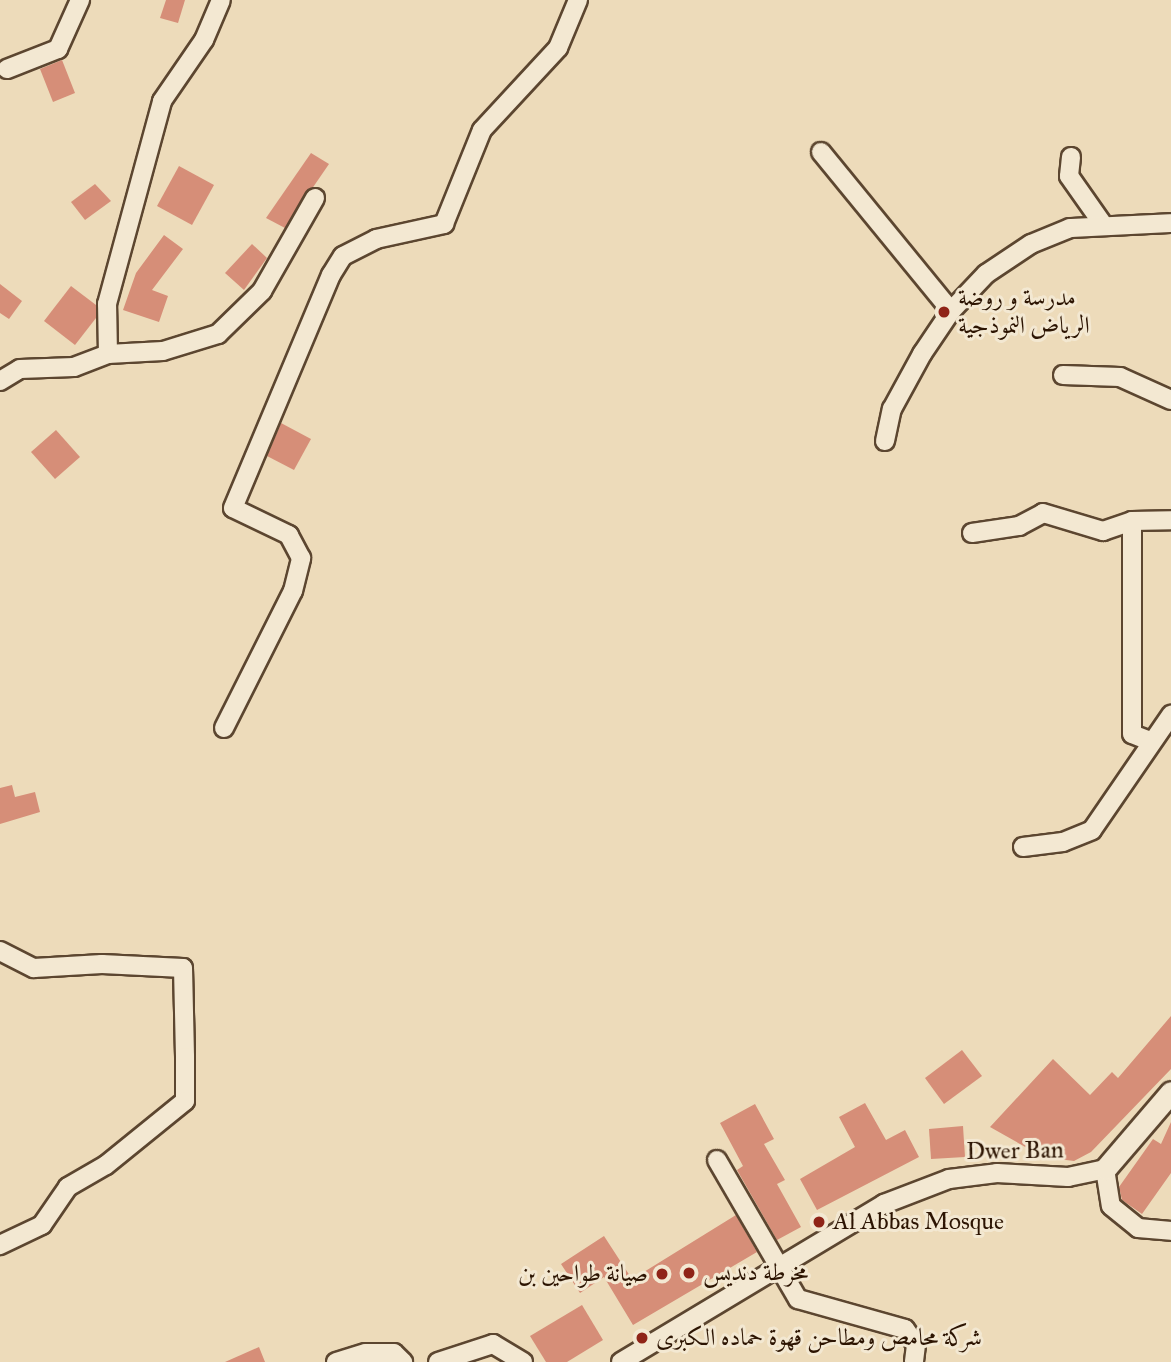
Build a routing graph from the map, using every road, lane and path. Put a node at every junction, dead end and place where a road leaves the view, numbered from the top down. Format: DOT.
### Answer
graph roads {
  1 [pos="80,0"];
  2 [pos="221,0"];
  3 [pos="578,0"];
  4 [pos="7,69"];
  5 [pos="821,152"];
  6 [pos="1071,157"];
  7 [pos="315,198"];
  8 [pos="1102,223"];
  9 [pos="1171,223"];
  10 [pos="951,311"];
  11 [pos="108,354"];
  12 [pos="1063,375"];
  13 [pos="0,381"];
  14 [pos="1171,400"];
  15 [pos="885,441"];
  16 [pos="1171,520"];
  17 [pos="1132,522"];
  18 [pos="972,533"];
  19 [pos="1171,715"];
  20 [pos="224,729"];
  21 [pos="1150,741"];
  22 [pos="1023,847"];
  23 [pos="0,951"];
  24 [pos="1171,1092"];
  25 [pos="717,1160"];
  26 [pos="1105,1169"];
  27 [pos="1171,1231"];
  28 [pos="0,1245"];
  29 [pos="782,1264"];
  30 [pos="336,1362"];
  31 [pos="402,1362"];
  32 [pos="438,1362"];
  33 [pos="523,1362"];
  34 [pos="621,1362"];
  35 [pos="914,1362"];
  1 -- 4 [label="street"];
  2 -- 11 [label="street"];
  3 -- 20 [label="street"];
  5 -- 10 [label="street"];
  6 -- 8 [label="street"];
  7 -- 11 [label="street"];
  8 -- 9 [label="street"];
  8 -- 10 [label="street"];
  10 -- 15 [label="street"];
  11 -- 13 [label="street"];
  12 -- 14 [label="street"];
  16 -- 17 [label="street"];
  17 -- 18 [label="street"];
  17 -- 21 [label="street"];
  19 -- 21 [label="street"];
  21 -- 22 [label="street"];
  23 -- 28 [label="street"];
  24 -- 26 [label="street"];
  25 -- 29 [label="street"];
  26 -- 27 [label="street"];
  26 -- 29 [label="street, Dwer Ban"];
  29 -- 34 [label="street, Dwer Ban"];
  29 -- 35 [label="street"];
  30 -- 31 [label="street"];
  32 -- 33 [label="street"];
}
